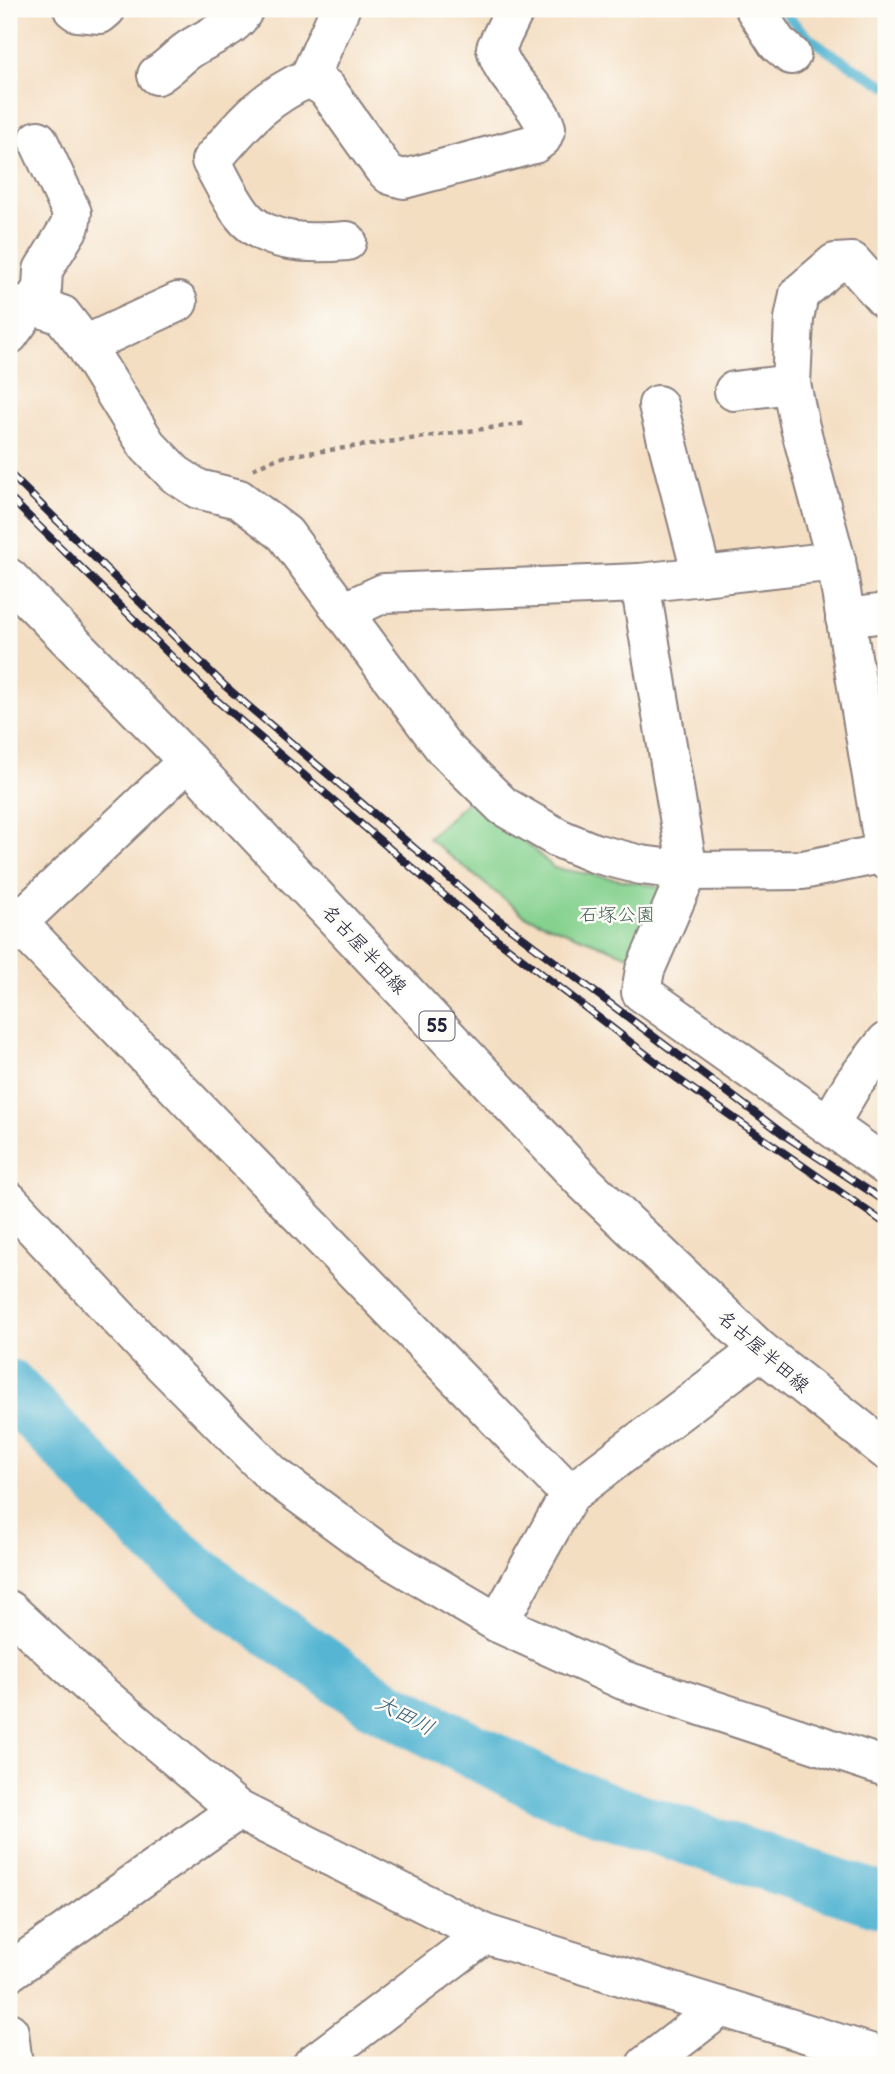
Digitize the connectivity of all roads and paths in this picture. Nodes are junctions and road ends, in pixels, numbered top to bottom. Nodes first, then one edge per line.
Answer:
1 (74, 9) edge
2 (106, 9) edge
3 (244, 9) edge
4 (340, 9) edge
5 (515, 9) edge
6 (755, 9) edge
7 (791, 55) dead end
8 (157, 75) dead end
9 (309, 78) junction
10 (38, 140) dead end
11 (347, 241) dead end
12 (886, 300) edge
13 (178, 302) dead end
14 (21, 306) edge
15 (9, 335) edge
16 (85, 345) junction
17 (791, 384) junction
18 (734, 391) dead end
19 (658, 405) dead end
20 (527, 423) dead end
21 (232, 498) junction
22 (836, 561) junction
23 (702, 576) junction
24 (9, 578) edge
25 (640, 583) junction
26 (343, 612) junction
27 (886, 613) edge
28 (845, 618) junction
29 (874, 718) edge
30 (188, 761) junction
31 (886, 855) edge
32 (688, 871) junction
33 (11, 923) edge
34 (886, 1042) edge
35 (829, 1125) junction
36 (886, 1166) edge
37 (9, 1201) edge
38 (760, 1350) junction
39 (886, 1450) edge
40 (570, 1494) junction
41 (9, 1611) edge
42 (498, 1623) junction
43 (886, 1767) edge
44 (238, 1810) junction
45 (485, 1934) junction
46 (9, 1972) edge
47 (721, 2007) junction
48 (9, 2032) edge
49 (886, 2058) edge
50 (13, 2065) edge
51 (312, 2065) edge
52 (646, 2065) edge

1 - 2 street
3 - 8 street
4 - 9 street
5 - 9 street
6 - 7 street
9 - 11 street
10 - 14 street
12 - 17 street
13 - 16 street
14 - 15 street
14 - 16 street
16 - 21 street
17 - 18 street
17 - 22 street
19 - 23 street
20 - 21 path
21 - 26 street
22 - 23 street
22 - 28 street
23 - 25 street
24 - 30 street, 名古屋半田線 / 55
25 - 26 street
25 - 32 street
26 - 32 street
27 - 28 street
28 - 29 street
29 - 31 street
30 - 33 street
30 - 38 street, 名古屋半田線 / 55
31 - 32 street
32 - 35 street
33 - 40 street
34 - 35 street
35 - 36 street
37 - 42 street
38 - 39 street, 名古屋半田線 / 55
38 - 40 street
40 - 42 street
41 - 44 street
42 - 43 street
44 - 45 street
44 - 46 street
45 - 47 street
45 - 51 street
47 - 49 street
47 - 52 street
48 - 50 street

